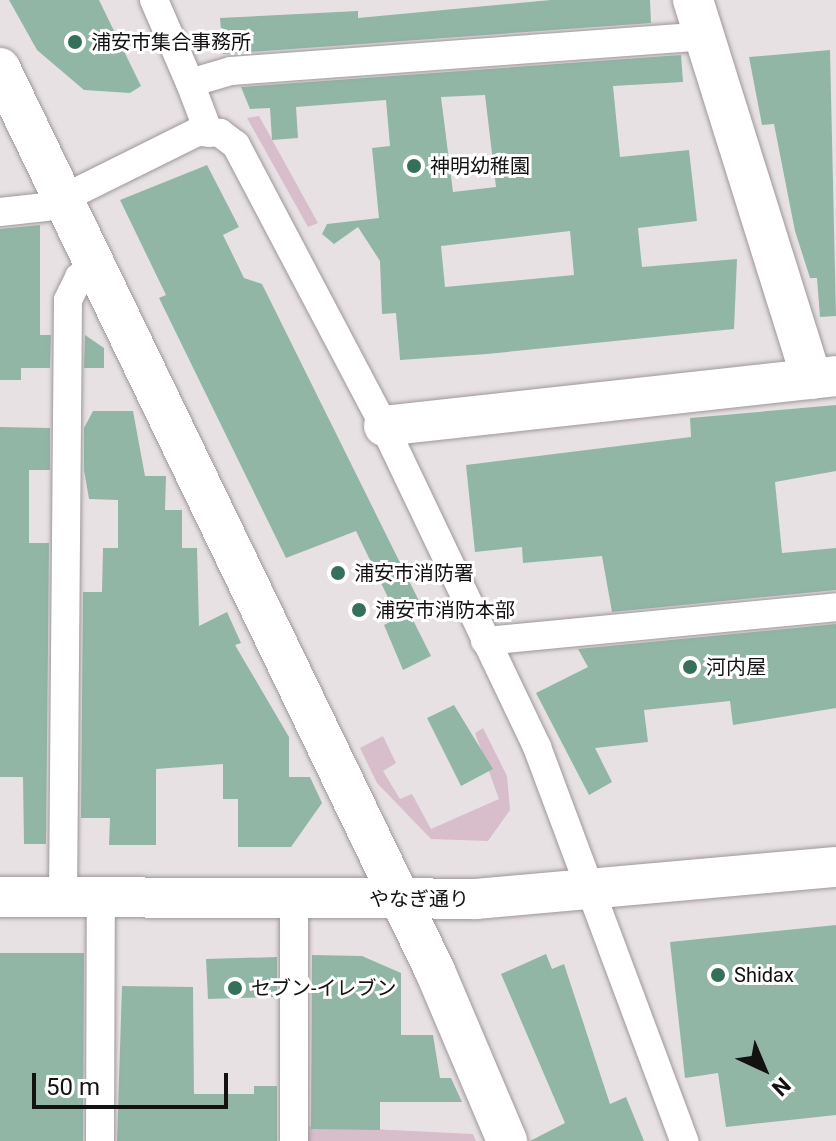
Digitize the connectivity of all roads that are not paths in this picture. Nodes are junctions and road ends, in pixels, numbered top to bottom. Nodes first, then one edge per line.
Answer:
1 (154, 0) edge
2 (698, 18) edge
3 (0, 68) edge
4 (190, 83) junction
5 (209, 133) junction
6 (62, 198) junction
7 (0, 212) edge
8 (95, 268) junction
9 (824, 378) edge
10 (384, 426) junction
11 (836, 607) edge
12 (485, 641) junction
13 (836, 867) edge
14 (589, 893) junction
15 (0, 897) edge
16 (82, 898) junction
17 (401, 899) junction
18 (294, 900) junction
19 (100, 1141) edge
20 (294, 1141) edge
21 (507, 1141) edge
22 (684, 1141) edge

1 - 4 street
2 - 4 street
2 - 9 street
3 - 6 street
4 - 5 street
5 - 6 street
5 - 10 street
6 - 7 street
6 - 8 street
8 - 16 street
8 - 17 street
9 - 10 street
10 - 12 street
11 - 12 street
12 - 14 street
13 - 14 street, やなぎ通り
14 - 17 street, やなぎ通り
14 - 22 street
15 - 16 street, やなぎ通り
16 - 18 street, やなぎ通り
16 - 19 street
17 - 18 street, やなぎ通り
17 - 21 street
18 - 20 street

